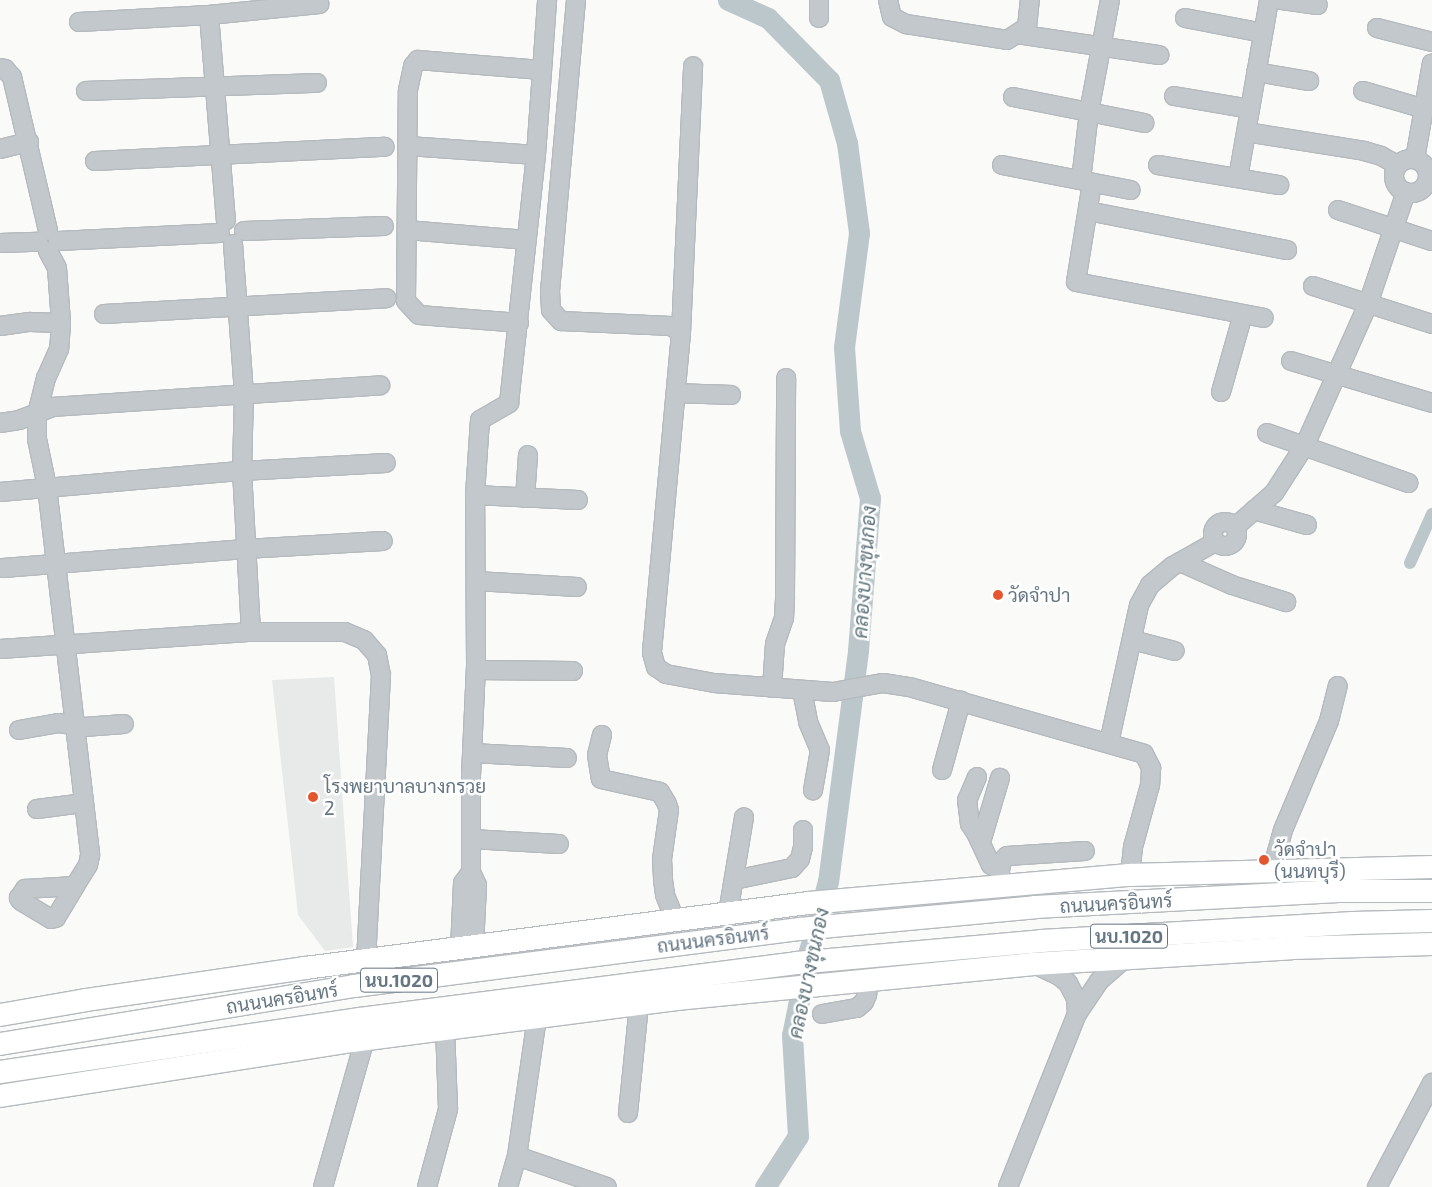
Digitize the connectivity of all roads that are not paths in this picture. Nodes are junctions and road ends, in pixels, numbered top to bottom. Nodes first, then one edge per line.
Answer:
1 (547, 0) edge
2 (576, 0) edge
3 (819, 0) edge
4 (888, 0) edge
5 (1030, 0) edge
6 (1110, 0) edge
7 (1269, 0) edge
8 (1282, 0) edge
9 (319, 4) dead end
10 (1318, 5) dead end
11 (200, 11) edge
12 (819, 18) dead end
13 (1185, 18) dead end
14 (79, 22) dead end
15 (1377, 28) dead end
16 (1263, 33) junction
17 (1017, 34) junction
18 (1432, 42) edge
19 (1099, 47) junction
20 (1159, 55) dead end
21 (1432, 63) edge
22 (693, 66) dead end
23 (0, 68) edge
24 (542, 70) junction
25 (1256, 72) junction
26 (1309, 81) dead end
27 (317, 83) dead end
28 (214, 86) junction
29 (86, 91) dead end
30 (1363, 91) dead end
31 (1174, 96) dead end
32 (1013, 97) dead end
33 (1250, 109) junction
34 (1425, 109) junction
35 (1089, 112) junction
36 (1144, 123) dead end
37 (1246, 132) junction
38 (29, 142) junction
39 (408, 146) junction
40 (385, 147) dead end
41 (0, 149) edge
42 (536, 155) junction
43 (220, 156) junction
44 (1415, 159) junction
45 (95, 161) dead end
46 (1002, 165) dead end
47 (1158, 165) dead end
48 (1397, 165) junction
49 (1238, 178) junction
50 (1087, 181) junction
51 (1430, 181) edge
52 (1279, 185) dead end
53 (1131, 190) dead end
54 (1406, 192) junction
55 (1338, 210) dead end
56 (1088, 211) junction
57 (384, 226) dead end
58 (407, 230) junction
59 (1392, 230) junction
60 (231, 232) junction
61 (527, 240) junction
62 (48, 241) junction
63 (1432, 241) edge
64 (0, 243) edge
65 (1288, 250) dead end
66 (1313, 286) dead end
67 (387, 298) dead end
68 (1368, 304) junction
69 (239, 306) junction
70 (104, 314) dead end
71 (1243, 314) junction
72 (1264, 318) dead end
73 (61, 323) junction
74 (1432, 324) edge
75 (0, 326) edge
76 (518, 327) junction
77 (680, 341) junction
78 (1291, 361) dead end
79 (1338, 375) junction
80 (786, 378) dead end
81 (380, 385) dead end
82 (1220, 392) dead end
83 (676, 393) junction
84 (244, 394) junction
85 (731, 394) dead end
86 (1432, 404) edge
87 (38, 413) junction
88 (0, 423) edge
89 (1267, 433) dead end
90 (1305, 444) junction
91 (528, 455) dead end
92 (386, 463) dead end
93 (242, 471) junction
94 (1408, 483) dead end
95 (47, 487) junction
96 (0, 492) edge
97 (475, 495) junction
98 (525, 498) junction
99 (578, 500) dead end
100 (1254, 510) junction
101 (1307, 525) dead end
102 (383, 541) dead end
103 (245, 549) junction
104 (1180, 562) junction
105 (55, 563) junction
106 (3, 568) dead end
107 (476, 580) junction
108 (577, 587) dead end
109 (1286, 602) dead end
110 (252, 632) junction
111 (1132, 640) junction
112 (66, 644) junction
113 (0, 649) edge
114 (1175, 651) dead end
115 (476, 670) junction
116 (573, 671) dead end
117 (1338, 686) dead end
118 (772, 688) junction
119 (802, 690) junction
120 (961, 701) junction
121 (124, 724) dead end
122 (74, 725) junction
123 (19, 730) dead end
124 (602, 735) dead end
125 (1109, 743) junction
126 (472, 753) junction
127 (567, 758) dead end
128 (942, 770) dead end
129 (977, 777) dead end
130 (1000, 778) dead end
131 (813, 790) dead end
132 (83, 803) junction
133 (36, 809) dead end
134 (744, 817) dead end
135 (803, 830) dead end
136 (471, 839) junction
137 (981, 842) junction
138 (559, 844) dead end
139 (1085, 851) dead end
140 (1432, 867) edge
141 (1344, 868) junction
142 (1272, 870) junction
143 (1130, 875) junction
144 (1432, 877) edge
145 (1000, 878) junction
146 (734, 880) junction
147 (75, 886) dead end
148 (1432, 890) edge
149 (728, 913) junction
150 (674, 920) junction
151 (1432, 921) edge
152 (1432, 944) edge
153 (467, 948) junction
154 (1125, 958) junction
155 (366, 960) junction
156 (1033, 964) junction
157 (869, 979) junction
158 (86, 1000) junction
159 (639, 1004) junction
160 (0, 1006) edge
161 (822, 1014) dead end
162 (1076, 1014) junction
163 (0, 1015) edge
164 (536, 1017) junction
165 (445, 1028) junction
166 (363, 1029) junction
167 (0, 1044) edge
168 (0, 1072) edge
169 (1432, 1083) edge
170 (0, 1096) edge
171 (628, 1113) dead end
172 (517, 1156) junction
173 (323, 1187) edge
174 (427, 1187) edge
175 (508, 1187) edge
176 (607, 1187) edge
177 (1008, 1187) edge
178 (1377, 1187) edge

1 - 24 street
2 - 77 street
3 - 12 street
4 - 17 street
5 - 17 street
6 - 19 street
7 - 16 street
8 - 10 street
9 - 11 street
11 - 14 street
11 - 28 street
13 - 16 street
15 - 18 street
16 - 25 street
17 - 19 street
19 - 20 street
19 - 35 street
21 - 34 street
22 - 77 street
23 - 38 street
24 - 39 street
24 - 42 street
25 - 26 street
25 - 33 street
27 - 28 street
28 - 29 street
28 - 43 street
30 - 34 street
31 - 33 street
32 - 35 street
33 - 37 street
34 - 44 street
35 - 36 street
35 - 50 street
37 - 48 street
37 - 49 street
38 - 41 street
38 - 62 street
39 - 42 street
39 - 58 street
40 - 43 street
42 - 61 street
43 - 45 street
43 - 60 street
44 - 48 street
44 - 51 street
46 - 50 street
47 - 49 street
48 - 54 street
49 - 52 street
50 - 53 street
50 - 56 street
51 - 54 street
54 - 59 street
55 - 59 street
56 - 65 street
56 - 71 street
57 - 60 street
58 - 61 street
58 - 76 street
59 - 63 street
59 - 68 street
60 - 62 street
60 - 69 street
61 - 76 street
62 - 64 street
62 - 73 street
66 - 68 street
67 - 69 street
68 - 74 street
68 - 79 street
69 - 70 street
69 - 84 street
71 - 72 street
71 - 82 street
73 - 75 street
73 - 87 street
76 - 97 street
77 - 83 street
78 - 79 street
79 - 86 street
79 - 90 street
80 - 118 street
81 - 84 street
83 - 85 street
83 - 118 street
84 - 87 street
84 - 93 street
87 - 88 street
87 - 95 street
89 - 90 street
90 - 94 street
90 - 100 street
91 - 98 street
92 - 93 street
93 - 95 street
93 - 103 street
95 - 96 street
95 - 105 street
97 - 98 street
97 - 107 street
98 - 99 street
100 - 101 street
100 - 104 street
102 - 103 street
103 - 105 street
103 - 110 street
104 - 109 street
104 - 111 street
105 - 106 street
105 - 112 street
107 - 108 street
107 - 115 street
110 - 112 street
110 - 155 street
111 - 114 street
111 - 125 street
112 - 113 street
112 - 122 street
115 - 116 street
115 - 126 street
117 - 142 street
118 - 119 street
119 - 120 street
119 - 131 street
120 - 125 street
120 - 128 street
121 - 122 street
122 - 123 street
122 - 132 street
124 - 150 street
125 - 143 street
126 - 127 street
126 - 136 street
129 - 137 street
130 - 137 street
132 - 133 street
132 - 147 street
134 - 146 street
135 - 146 street
136 - 138 street
136 - 153 street
137 - 145 street
139 - 145 street
140 - 141 main road, ถนนนครอินทร์ / นบ.1020
141 - 142 main road, ถนนนครอินทร์ / นบ.1020
141 - 144 main road
142 - 143 main road, ถนนนครอินทร์ / นบ.1020
143 - 145 main road, ถนนนครอินทร์ / นบ.1020
145 - 149 main road, ถนนนครอินทร์ / นบ.1020
146 - 149 street
148 - 167 main road, ถนนนครอินทร์ / นบ.1020
149 - 150 main road, ถนนนครอินทร์ / นบ.1020
150 - 153 main road, ถนนนครอินทร์ / นบ.1020
151 - 166 main road, ถนนนครอินทร์ / นบ.1020
152 - 154 main road, ถนนนครอินทร์ / นบ.1020
153 - 155 main road, ถนนนครอินทร์ / นบ.1020
154 - 156 main road, ถนนนครอินทร์ / นบ.1020
154 - 162 street
155 - 158 main road, ถนนนครอินทร์ / นบ.1020
156 - 157 main road, ถนนนครอินทร์ / นบ.1020
156 - 162 street
157 - 159 main road, ถนนนครอินทร์ / นบ.1020
157 - 161 street
158 - 160 main road
158 - 163 main road, ถนนนครอินทร์ / นบ.1020
159 - 164 main road, ถนนนครอินทร์ / นบ.1020
159 - 171 street
162 - 177 street
164 - 165 main road, ถนนนครอินทร์ / นบ.1020
164 - 172 street
165 - 166 main road, ถนนนครอินทร์ / นบ.1020
165 - 174 street
166 - 168 main road, ถนนนครอินทร์ / นบ.1020
166 - 170 main road
166 - 173 street
169 - 178 street
172 - 175 street
172 - 176 street

